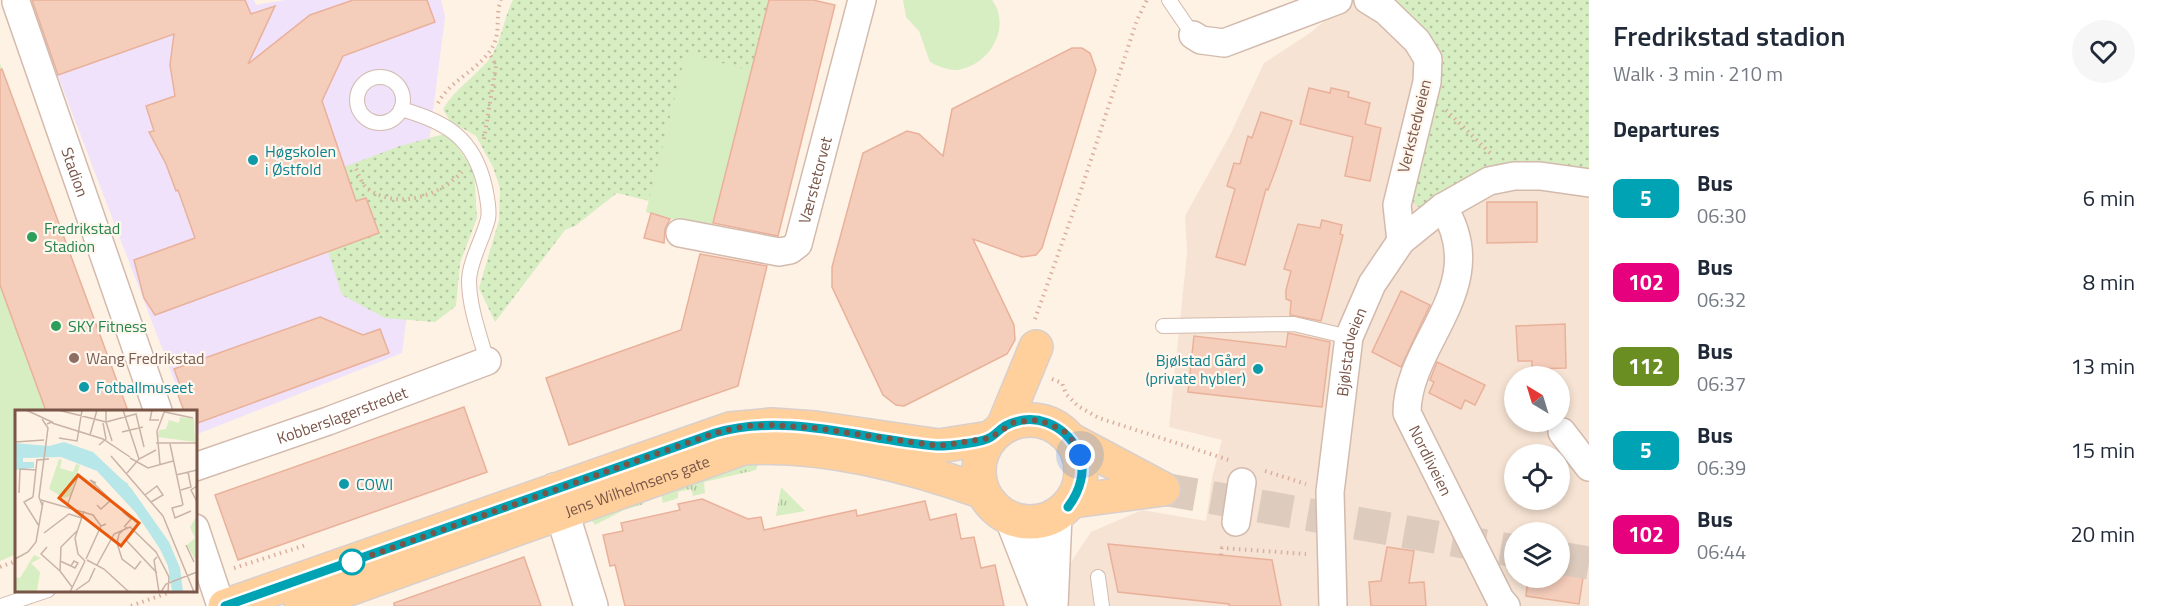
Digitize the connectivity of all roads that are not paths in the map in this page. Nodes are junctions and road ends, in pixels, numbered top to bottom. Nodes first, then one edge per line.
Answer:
1 (862, 0) edge
2 (1169, 0) edge
3 (1338, 0) edge
4 (1368, 0) edge
5 (16, 1) edge
6 (1194, 34) joint
7 (401, 109) dead end
8 (1589, 183) edge
9 (1443, 207) junction
10 (680, 233) dead end
11 (1401, 241) junction
12 (1163, 326) dead end
13 (1349, 337) junction
14 (488, 361) joint
15 (158, 410) edge
16 (997, 432) junction
17 (1062, 432) junction
18 (1562, 432) dead end
19 (196, 467) edge
20 (1589, 467) edge
21 (1243, 470) road end
22 (983, 492) junction
23 (558, 502) junction
24 (1064, 508) junction
25 (1012, 519) junction
26 (1236, 522) dead end
27 (196, 534) edge
28 (1098, 577) dead end
29 (45, 591) edge
30 (2, 606) edge
31 (223, 606) edge
32 (301, 606) edge
33 (591, 606) edge
34 (1046, 606) edge
35 (1052, 606) edge
36 (1102, 606) edge
37 (1333, 606) edge
38 (1506, 606) edge

1 - 10 street, Værstetorvet
2 - 6 lane
3 - 6 street
4 - 11 street, Verkstedveien
5 - 15 street, Stadion
7 - 14 lane
8 - 9 street, Bjølstadveien
9 - 11 street, Bjølstadveien
9 - 38 street, Nordliveien
11 - 13 street, Bjølstadveien
12 - 13 lane
13 - 37 street, Bjølstadveien
14 - 19 street, Kobberslagerstredet
16 - 17 main road, Jens Wilhelmsens gate
16 - 17 main road
16 - 22 main road
16 - 23 main road, Jens Wilhelmsens gate
17 - 24 main road
17 - 24 main road, Jens Wilhelmsens gate
18 - 20 street
21 - 26 street
22 - 23 main road, Jens Wilhelmsens gate
22 - 25 main road, Jens Wilhelmsens gate
23 - 31 main road, Jens Wilhelmsens gate
23 - 32 main road, Jens Wilhelmsens gate
23 - 33 street
24 - 25 main road, Jens Wilhelmsens gate
24 - 35 street
25 - 34 street
27 - 31 street
28 - 36 lane
29 - 30 lane

